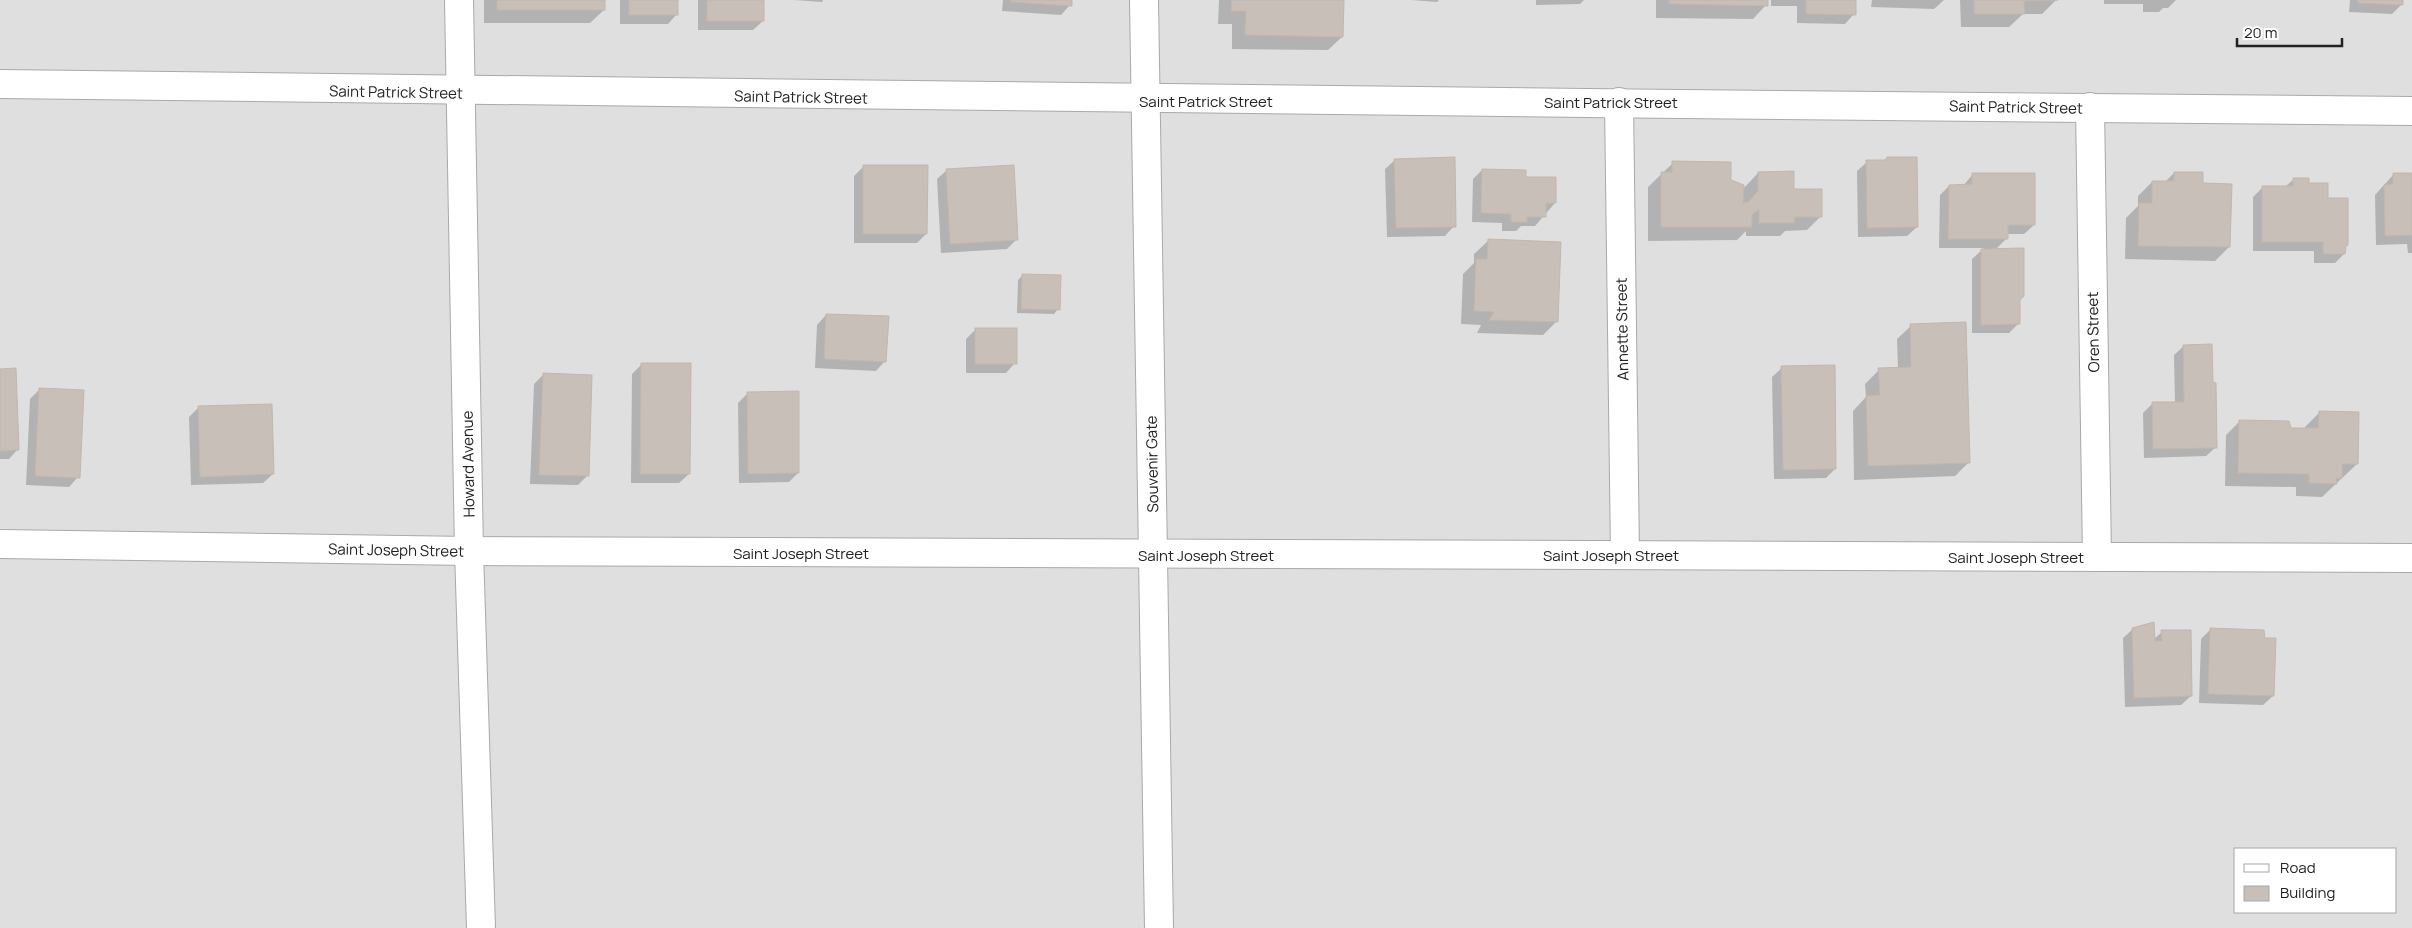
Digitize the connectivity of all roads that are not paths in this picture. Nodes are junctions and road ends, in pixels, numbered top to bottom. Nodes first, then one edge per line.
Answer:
1 (459, 0) edge
2 (1144, 0) edge
3 (0, 84) edge
4 (460, 93) junction
5 (1146, 100) junction
6 (1619, 102) junction
7 (2090, 107) junction
8 (2412, 111) edge
9 (0, 544) edge
10 (469, 551) junction
11 (1154, 555) junction
12 (1625, 555) junction
13 (2097, 557) junction
14 (2412, 558) edge
15 (481, 928) edge
16 (1159, 928) edge

1 - 4 street, Howard Avenue
2 - 5 street, Souvenir Gate
3 - 4 street, Saint Patrick Street
4 - 5 street, Saint Patrick Street
4 - 10 street, Howard Avenue
5 - 6 street, Saint Patrick Street
5 - 11 street, Souvenir Gate
6 - 7 street, Saint Patrick Street
6 - 12 street, Annette Street
7 - 8 street, Saint Patrick Street
7 - 13 street, Oren Street
9 - 10 street, Saint Joseph Street
10 - 11 street, Saint Joseph Street
10 - 15 street, Howard Avenue
11 - 12 street, Saint Joseph Street
11 - 16 street, Souvenir Gate
12 - 13 street, Saint Joseph Street
13 - 14 street, Saint Joseph Street

